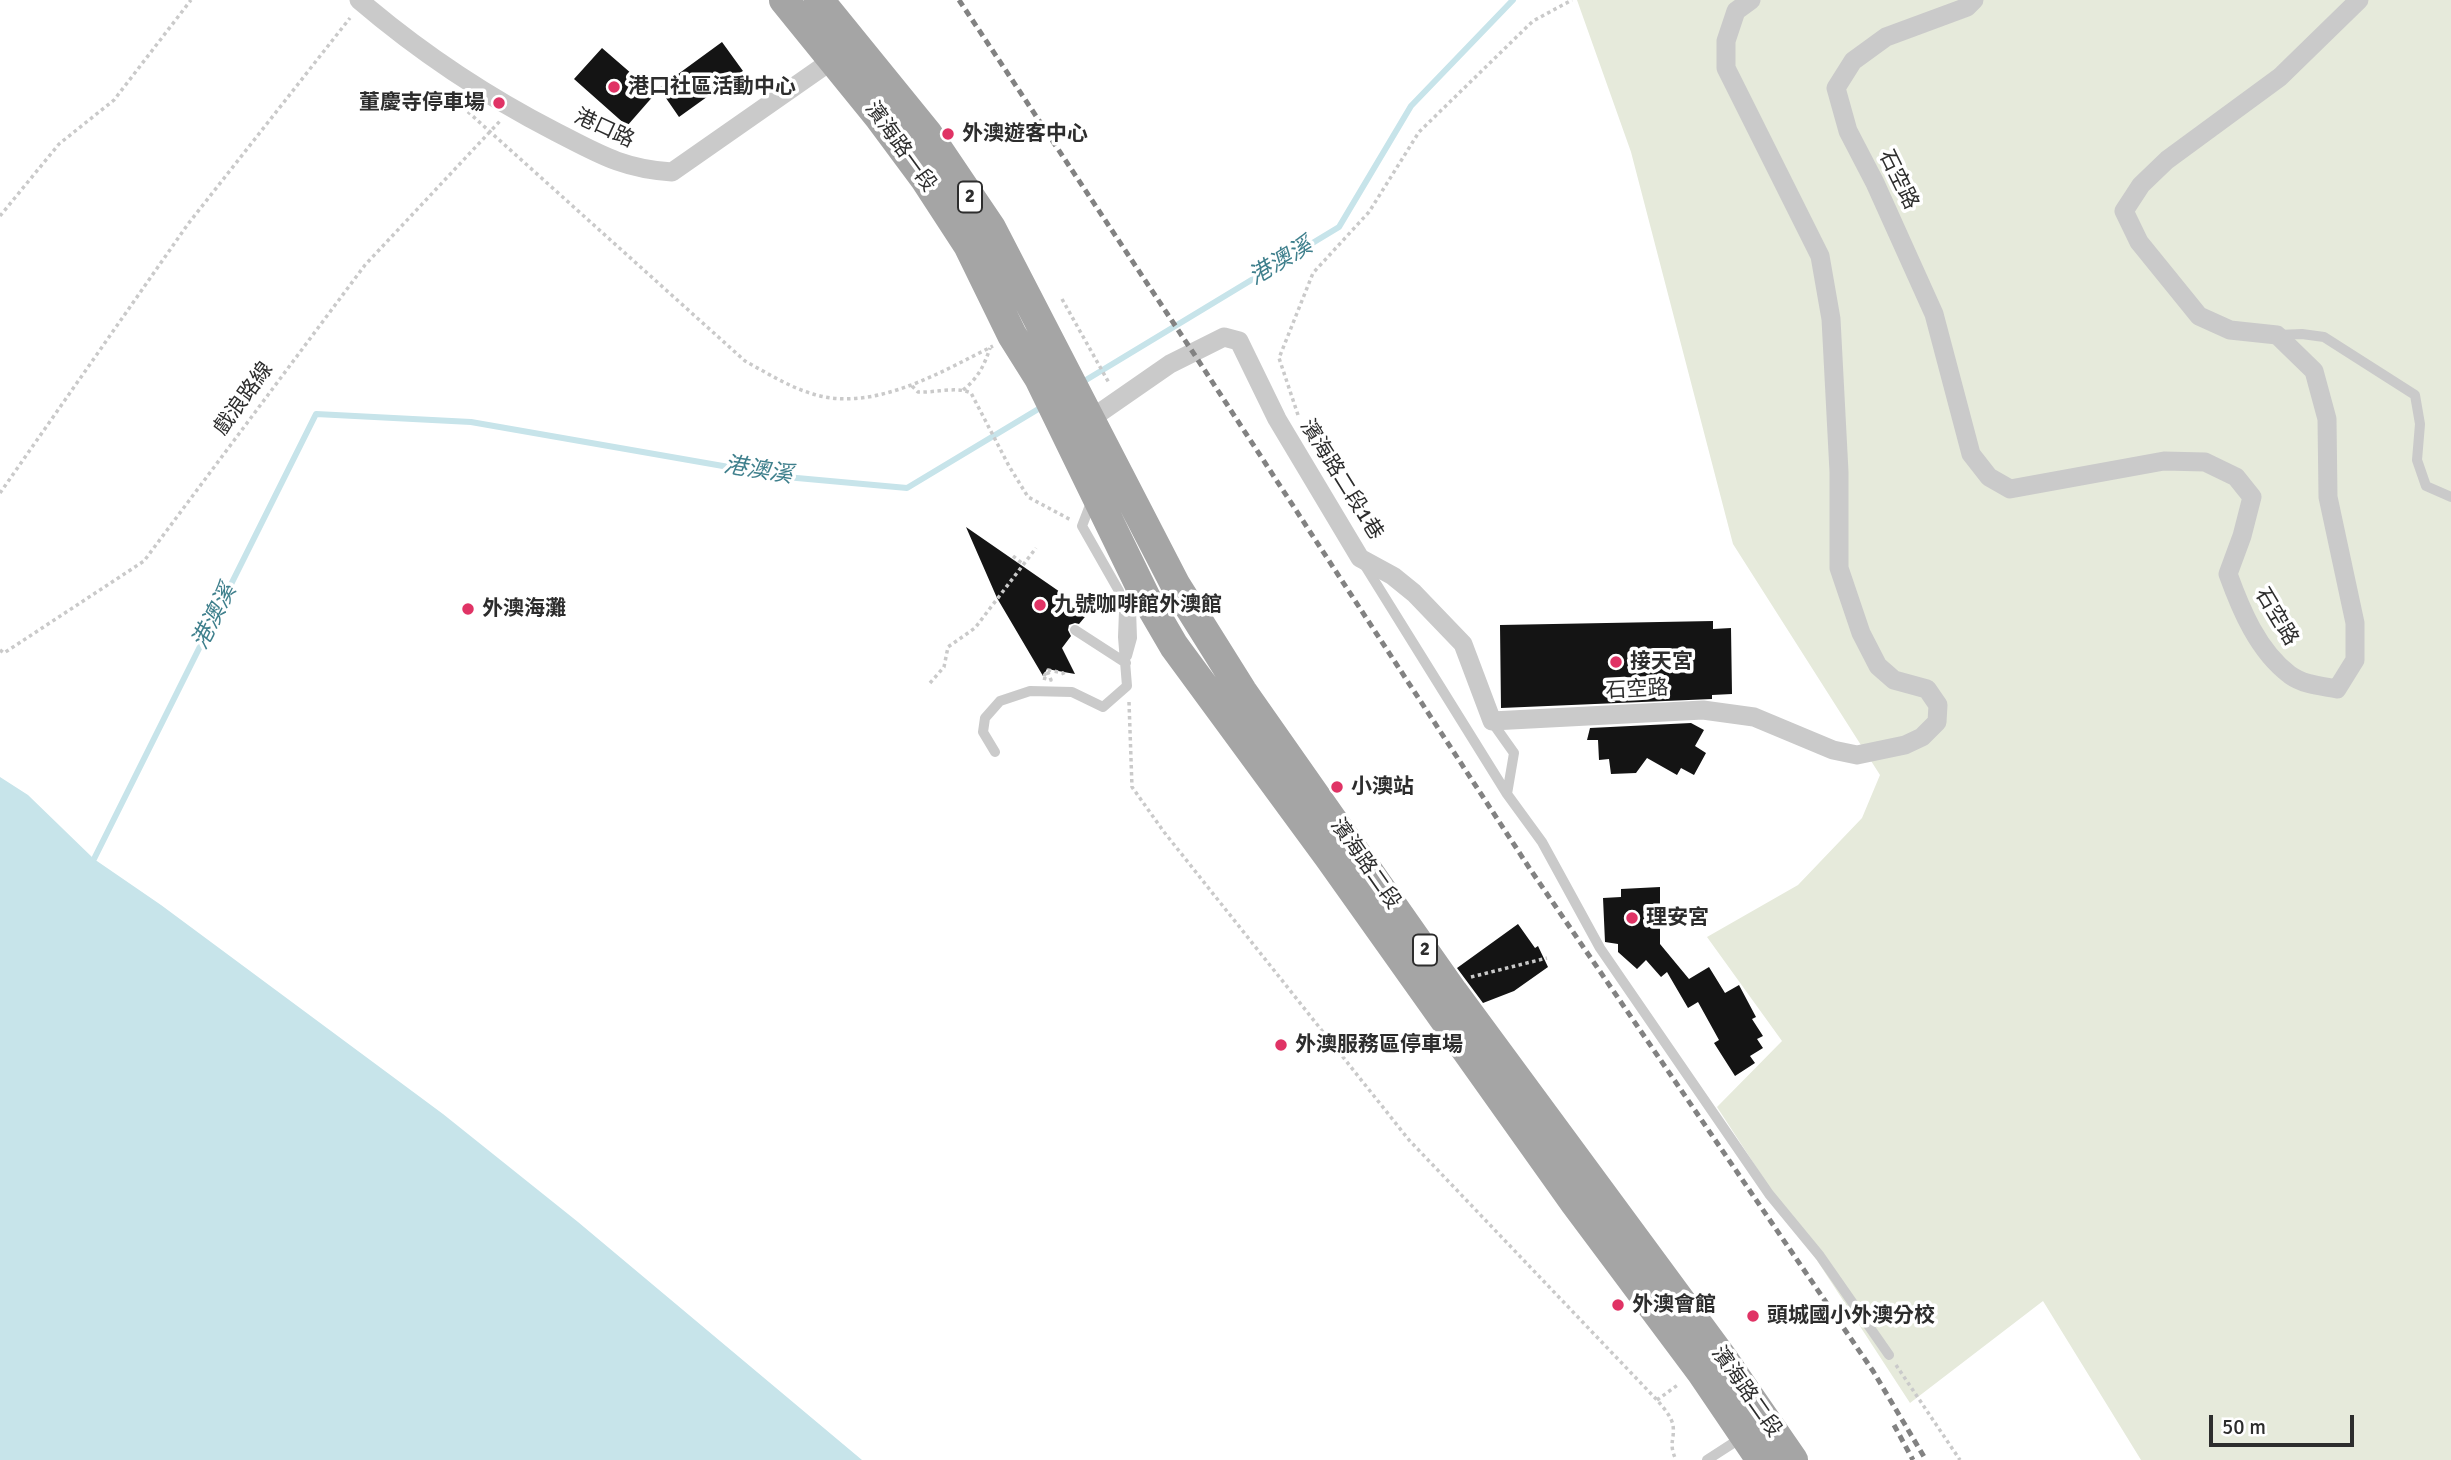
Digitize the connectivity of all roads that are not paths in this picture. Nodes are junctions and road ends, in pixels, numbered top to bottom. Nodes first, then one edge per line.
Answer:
1 (784, 0) edge
2 (819, 0) edge
3 (1751, 0) edge
4 (1974, 0) edge
5 (2359, 0) edge
6 (356, 7) edge
7 (845, 51) junction
8 (2277, 335) junction
9 (1078, 427) junction
10 (1095, 492) junction
11 (2451, 497) edge
12 (1360, 558) junction
13 (1135, 605) junction
14 (1075, 630) dead end
15 (1126, 663) junction
16 (1231, 699) junction
17 (1492, 721) junction
18 (995, 752) dead end
19 (1507, 794) junction
20 (1889, 1355) road end
21 (1704, 1370) junction
22 (1745, 1435) junction
23 (1707, 1460) edge
24 (1761, 1460) edge
25 (1793, 1460) edge

1 - 7 main road, 濱海路一段 / 2
2 - 7 main road, 濱海路一段 / 2
3 - 17 street, 石空路
4 - 8 street, 石空路
5 - 8 street
6 - 7 street, 港口路
7 - 9 main road, 濱海路一段 / 2
8 - 11 lane
9 - 10 main road, 濱海路二段 / 2
9 - 12 street, 濱海路二段1巷
9 - 16 main road, 濱海路二段 / 2
10 - 13 main road, 濱海路二段 / 2
10 - 13 lane
12 - 17 street, 濱海路二段1巷
12 - 19 lane
13 - 15 lane
13 - 15 lane
13 - 16 main road, 濱海路二段 / 2
14 - 15 lane
15 - 18 lane
16 - 21 main road, 濱海路二段 / 2
17 - 19 lane, 濱海路二段1巷
19 - 20 lane
21 - 22 main road, 濱海路二段 / 2
21 - 25 main road, 濱海路二段 / 2
22 - 23 lane
22 - 24 main road, 濱海路二段 / 2

